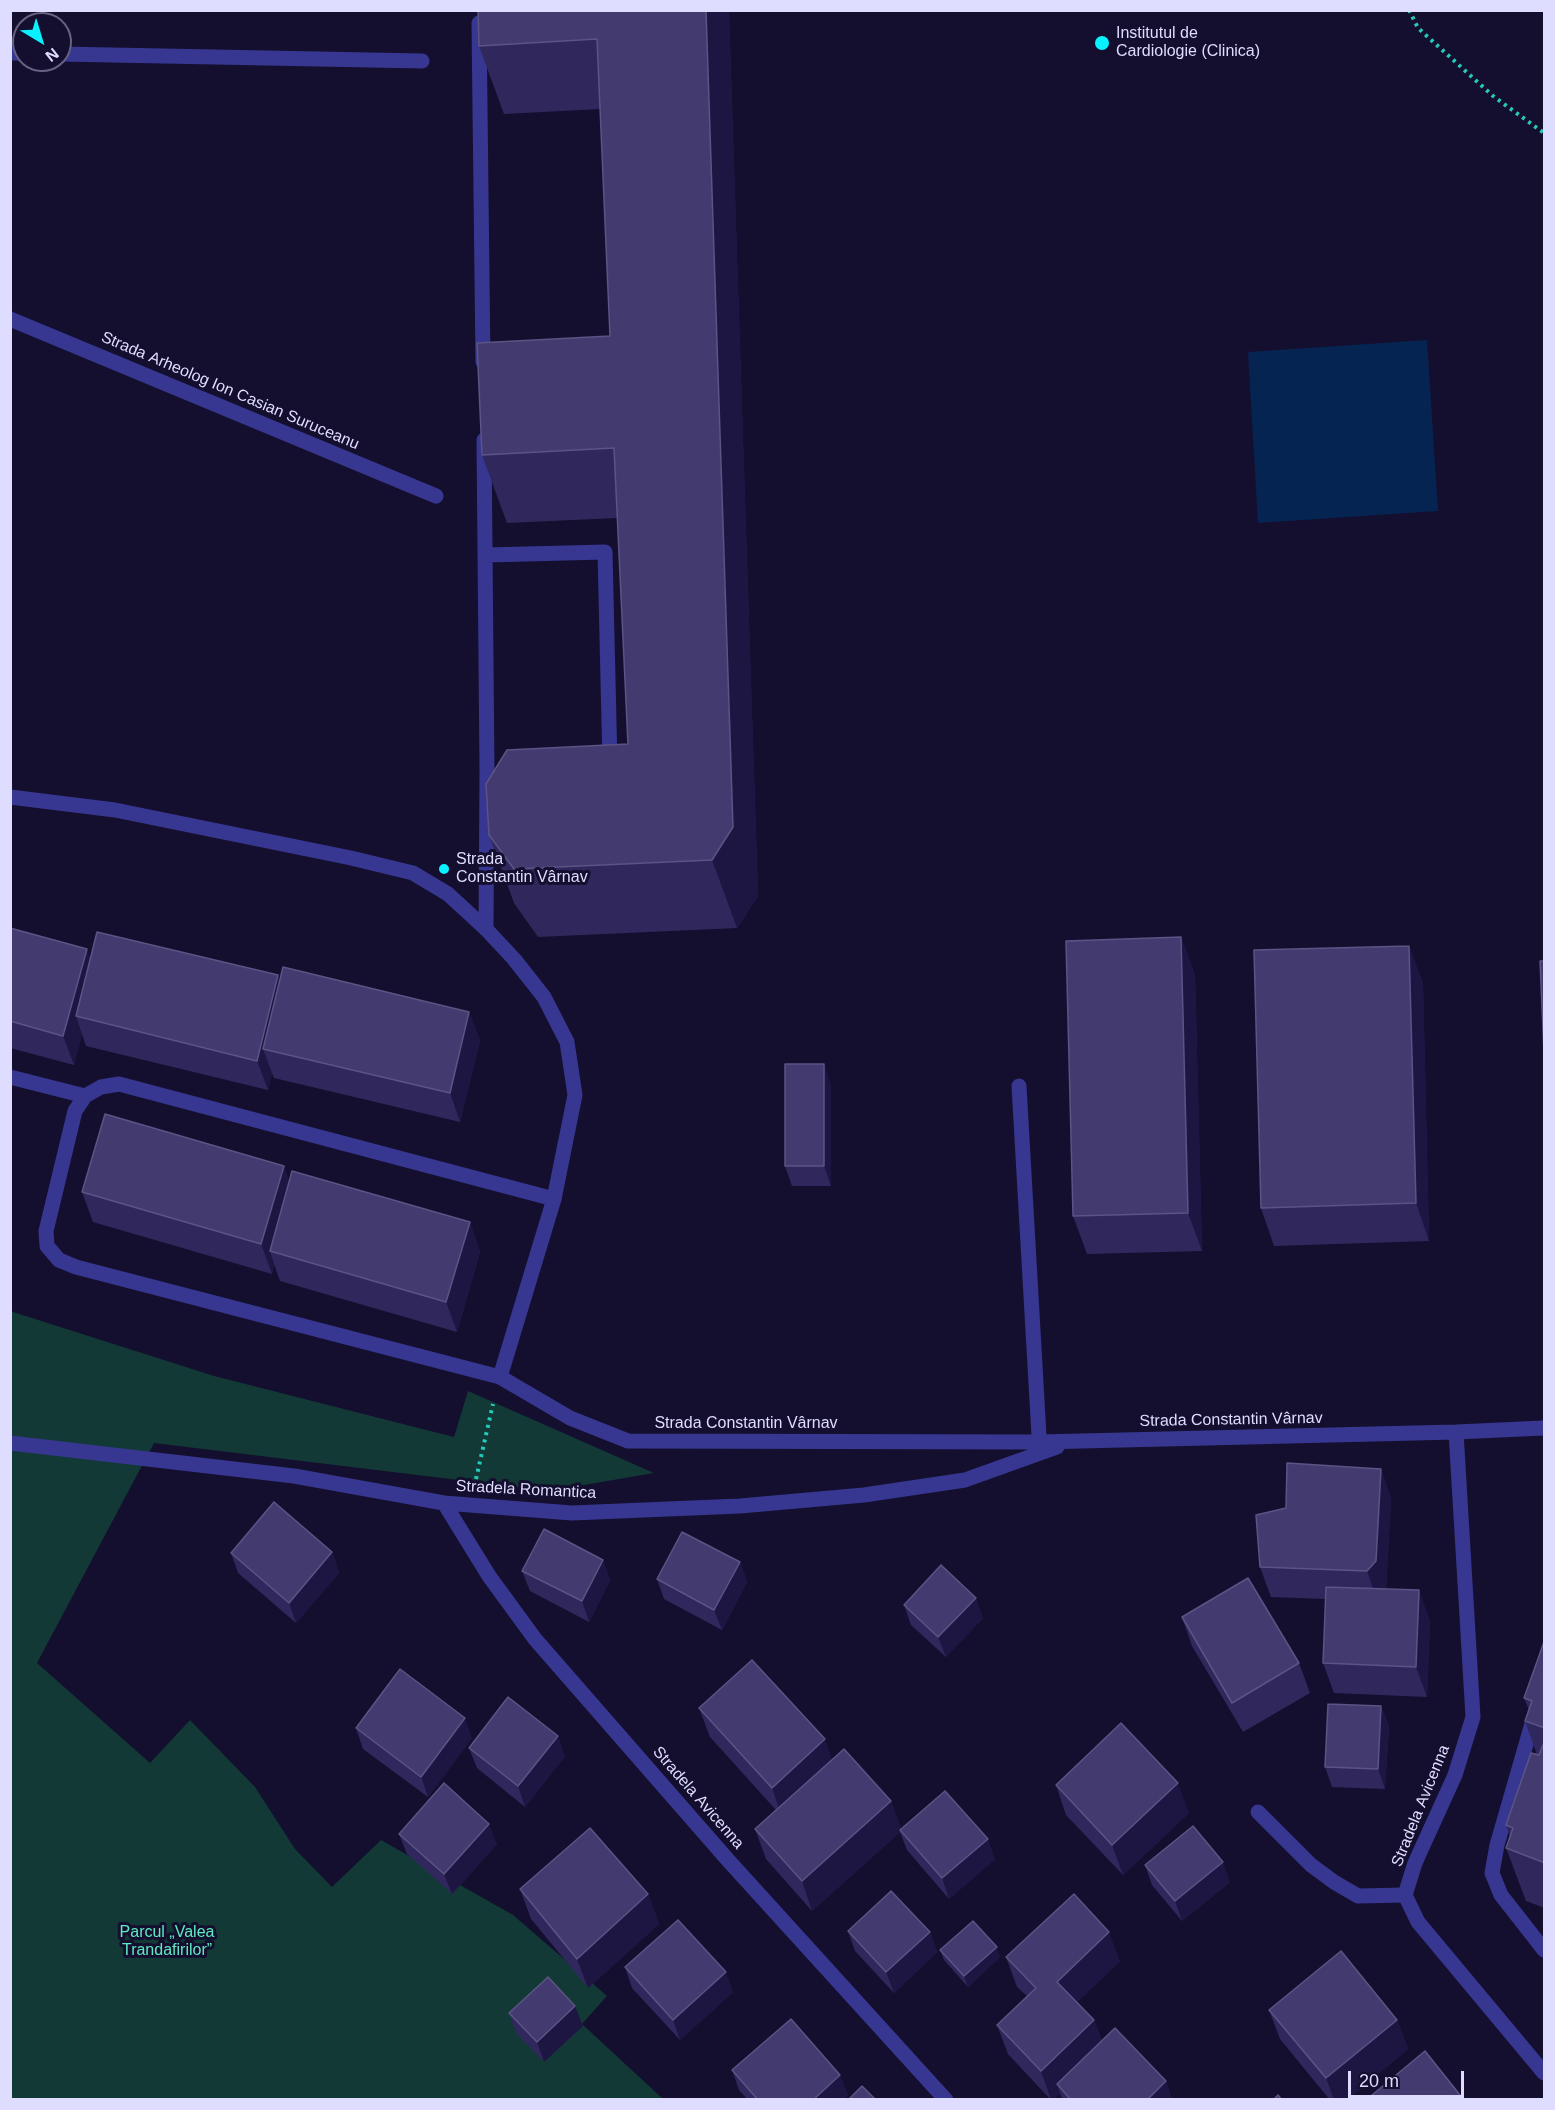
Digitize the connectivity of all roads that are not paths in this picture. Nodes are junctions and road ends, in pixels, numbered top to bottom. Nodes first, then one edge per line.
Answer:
1 (479, 23) edge
2 (72, 54) edge
3 (422, 61) dead end
4 (10, 319) edge
5 (483, 378) edge
6 (483, 425) edge
7 (436, 496) dead end
8 (485, 555) junction
9 (599, 767) edge
10 (10, 797) edge
11 (486, 929) junction
12 (10, 1077) edge
13 (1019, 1086) dead end
14 (85, 1096) junction
15 (554, 1199) junction
16 (500, 1377) junction
17 (1545, 1428) edge
18 (1456, 1432) junction
19 (1071, 1442) joint
20 (10, 1443) edge
21 (1040, 1448) junction
22 (444, 1503) junction
23 (1545, 1682) edge
24 (1258, 1812) dead end
25 (1406, 1895) junction
26 (1545, 1950) edge
27 (1545, 2073) edge
28 (946, 2100) edge

1 - 5 street
2 - 3 street
4 - 7 street, Strada Arheolog Ion Casian Suruceanu
6 - 8 street
8 - 9 street
8 - 11 street
10 - 11 street
11 - 15 street
12 - 14 street
13 - 21 street
14 - 15 street
14 - 16 street, Strada Constantin Vârnav
15 - 16 street
16 - 21 street, Strada Constantin Vârnav
17 - 18 street, Strada Constantin Vârnav
18 - 19 street, Strada Constantin Vârnav
18 - 25 street, Stradela Avicenna
19 - 21 street, Stradela Romantica
20 - 22 street, Stradela Romantica
21 - 22 street, Stradela Romantica
22 - 28 street, Stradela Avicenna
23 - 26 street
24 - 25 street
25 - 27 street

